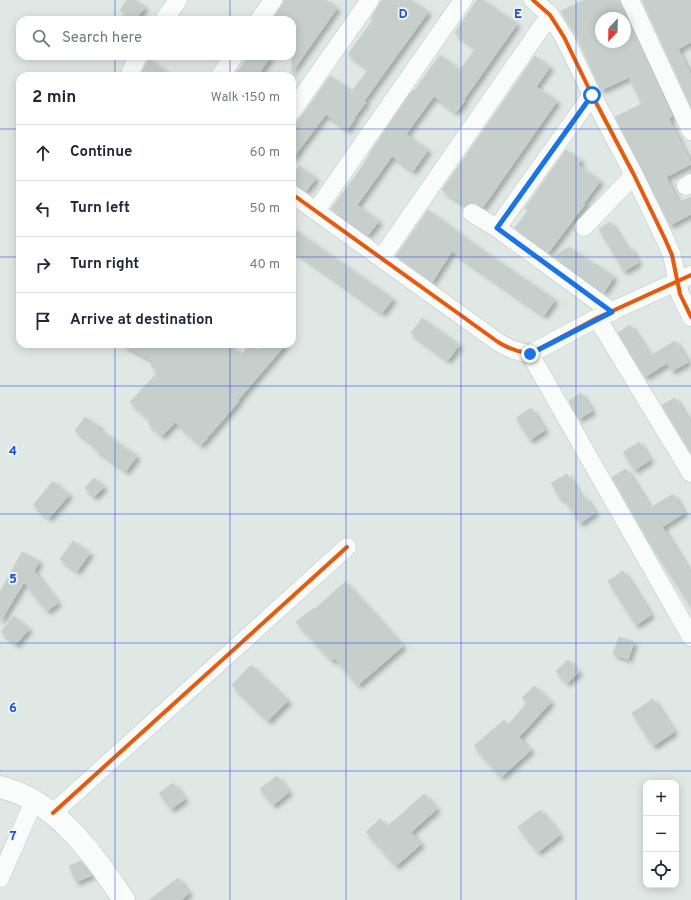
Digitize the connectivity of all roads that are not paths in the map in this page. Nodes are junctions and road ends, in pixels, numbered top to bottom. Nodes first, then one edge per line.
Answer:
1 (178, 0) edge
2 (273, 0) edge
3 (370, 0) edge
4 (463, 0) edge
5 (533, 0) edge
6 (630, 0) edge
7 (167, 16) edge
8 (262, 16) edge
9 (550, 16) junction
10 (136, 60) edge
11 (231, 60) edge
12 (131, 72) edge
13 (223, 72) edge
14 (592, 95) junction
15 (296, 105) edge
16 (691, 130) edge
17 (634, 175) junction
18 (296, 197) edge
19 (316, 211) junction
20 (472, 213) dead end
21 (584, 227) dead end
22 (497, 228) junction
23 (382, 258) junction
24 (684, 278) edge
25 (605, 315) junction
26 (691, 317) edge
27 (530, 354) junction
28 (691, 473) edge
29 (347, 547) dead end
30 (687, 617) edge
31 (691, 637) edge
32 (0, 786) edge
33 (34, 801) junction
34 (53, 813) junction
35 (0, 878) edge
36 (124, 900) edge

1 - 7 street
2 - 8 street
3 - 15 street
4 - 19 street
5 - 9 street
6 - 16 street
9 - 14 street
9 - 23 street
10 - 12 street
11 - 13 street
14 - 17 street
14 - 22 street
17 - 21 street
17 - 24 street
18 - 19 street
19 - 23 street
20 - 22 street
22 - 25 street
23 - 27 street
24 - 25 street
24 - 26 street
25 - 27 street
25 - 28 street
27 - 30 street
29 - 34 street
30 - 31 street
32 - 33 street
33 - 34 street
33 - 35 street
34 - 36 street

